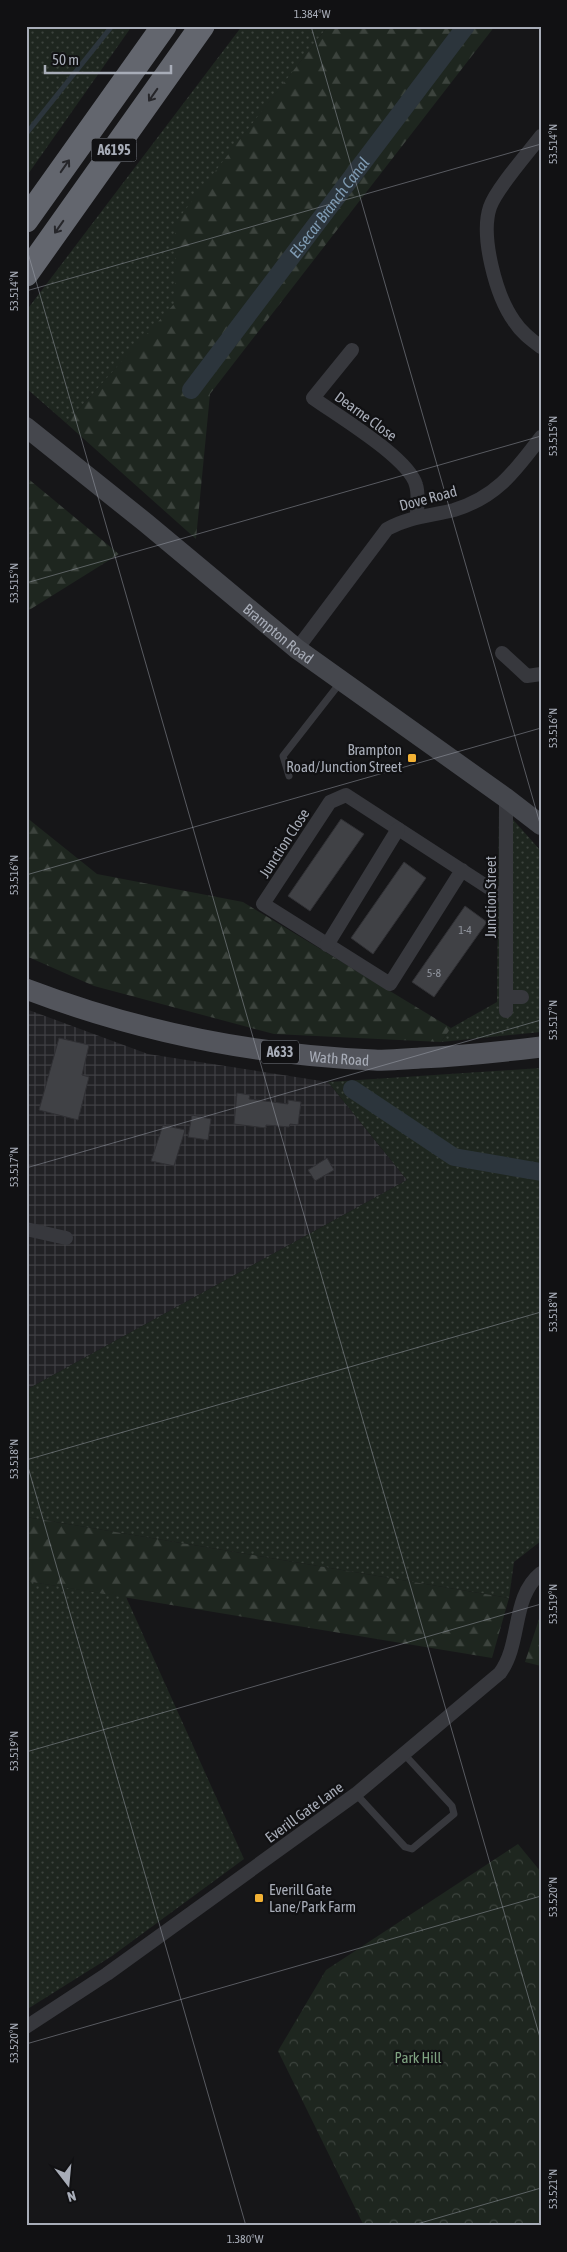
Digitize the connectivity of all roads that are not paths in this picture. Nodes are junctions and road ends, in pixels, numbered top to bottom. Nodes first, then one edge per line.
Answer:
1 (164, 26) edge
2 (202, 26) edge
3 (541, 136) edge
4 (26, 220) edge
5 (26, 274) edge
6 (541, 347) edge
7 (352, 350) dead end
8 (26, 427) edge
9 (541, 437) edge
10 (417, 516) junction
11 (297, 649) junction
12 (502, 653) dead end
13 (541, 674) edge
14 (342, 681) junction
15 (289, 776) dead end
16 (506, 798) junction
17 (541, 825) edge
18 (398, 829) junction
19 (462, 870) junction
20 (506, 899) junction
21 (327, 945) junction
22 (26, 989) edge
23 (506, 997) junction
24 (522, 997) dead end
25 (506, 1011) dead end
26 (541, 1048) edge
27 (26, 1228) edge
28 (66, 1238) dead end
29 (541, 1573) edge
30 (404, 1754) junction
31 (356, 1794) junction
32 (26, 2027) edge

4 -> 1 highway, A6195
2 -> 5 highway, A6195
3 - 6 street
7 - 10 street, Dearne Close
8 - 11 main road, Brampton Road
9 - 10 street, Dove Road
10 - 11 street, Dove Road
11 - 14 main road, Brampton Road
12 - 13 street
14 - 15 lane
14 - 16 main road, Brampton Road
16 - 17 main road, Brampton Road
16 - 20 street, Junction Street
18 - 19 street, Junction Close
18 - 21 street
18 - 21 street, Junction Close
19 - 20 street, Junction Close
19 - 21 street, Junction Close
20 - 23 street, Junction Street
22 - 26 main road, Wath Road / A633
23 - 24 street
23 - 25 street, Junction Street
27 - 28 street
29 - 30 street, Everill Gate Lane
30 - 31 street, Everill Gate Lane
30 - 31 lane
31 - 32 street, Everill Gate Lane

